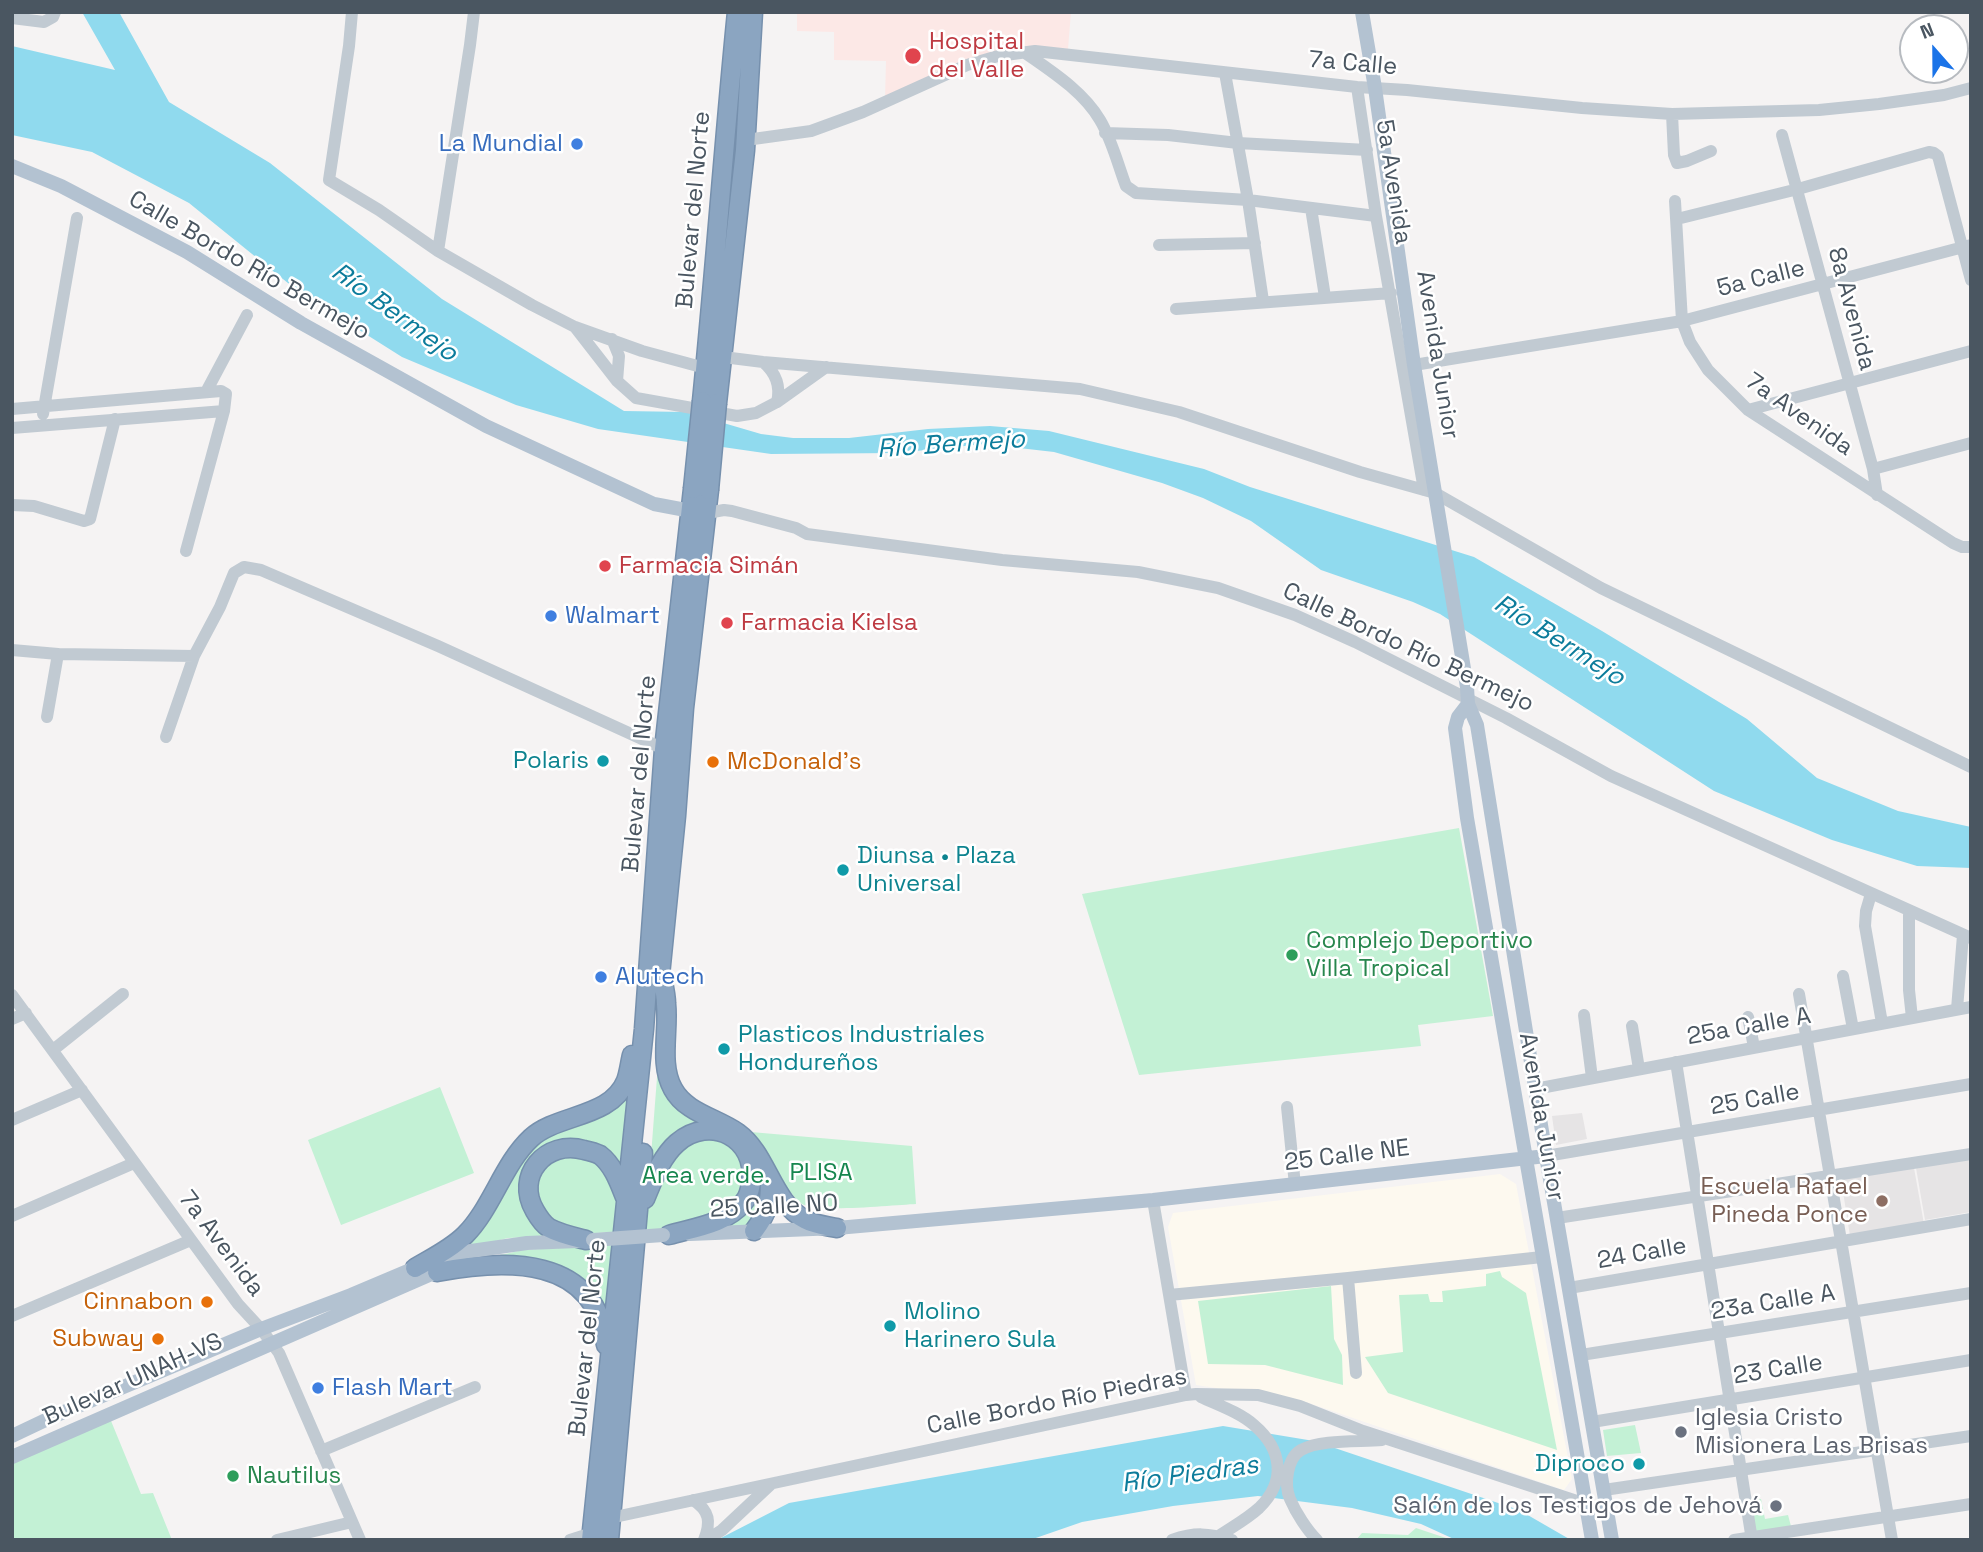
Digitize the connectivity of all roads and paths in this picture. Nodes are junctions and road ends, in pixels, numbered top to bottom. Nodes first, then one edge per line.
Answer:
1 (352, 12) edge
2 (474, 12) edge
3 (737, 12) edge
4 (752, 12) edge
5 (1362, 12) edge
6 (54, 15) edge
7 (12, 18) edge
8 (1024, 52) junction
9 (1225, 73) junction
10 (1357, 87) junction
11 (1375, 88) junction
12 (1971, 88) edge
13 (1672, 114) junction
14 (1105, 133) junction
15 (1782, 135) dead end
16 (746, 140) junction
17 (1238, 143) junction
18 (1367, 150) junction
19 (1711, 151) dead end
20 (12, 166) edge
21 (1798, 189) junction
22 (1248, 200) junction
23 (1675, 201) dead end
24 (1311, 208) junction
25 (1376, 216) junction
26 (77, 218) dead end
27 (1677, 219) junction
28 (1255, 243) junction
29 (1159, 245) dead end
30 (1966, 246) edge
31 (438, 251) junction
32 (1971, 280) edge
33 (1822, 285) junction
34 (1391, 293) junction
35 (1325, 297) junction
36 (1264, 301) junction
37 (1176, 309) dead end
38 (247, 315) dead end
39 (1682, 321) junction
40 (575, 327) junction
41 (610, 339) junction
42 (642, 351) junction
43 (1971, 351) edge
44 (723, 357) junction
45 (600, 359) junction
46 (764, 362) junction
47 (618, 363) junction
48 (1414, 365) junction
49 (826, 367) junction
50 (705, 368) junction
51 (617, 381) junction
52 (1849, 384) junction
53 (206, 392) junction
54 (710, 402) junction
55 (777, 402) junction
56 (43, 407) junction
57 (12, 409) edge
58 (1748, 410) junction
59 (224, 411) junction
60 (115, 419) junction
61 (43, 425) junction
62 (12, 428) edge
63 (1971, 443) edge
64 (1873, 469) junction
65 (1429, 491) junction
66 (1877, 495) junction
67 (12, 505) edge
68 (699, 512) junction
69 (1971, 547) edge
70 (186, 551) dead end
71 (12, 650) edge
72 (58, 653) junction
73 (194, 656) junction
74 (1468, 696) junction
75 (47, 717) dead end
76 (166, 737) dead end
77 (664, 749) junction
78 (1971, 768) edge
79 (1871, 894) junction
80 (1909, 911) junction
81 (1967, 937) edge
82 (660, 968) junction
83 (1843, 976) dead end
84 (123, 994) dead end
85 (12, 995) edge
86 (1799, 995) dead end
87 (1971, 1007) edge
88 (1957, 1009) junction
89 (26, 1013) junction
90 (1584, 1015) dead end
91 (1748, 1017) dead end
92 (1912, 1018) junction
93 (12, 1019) edge
94 (1882, 1023) junction
95 (1632, 1026) dead end
96 (1853, 1029) junction
97 (644, 1030) junction
98 (1807, 1038) junction
99 (1754, 1047) junction
100 (53, 1050) junction
101 (1676, 1062) junction
102 (1639, 1069) junction
103 (1592, 1078) junction
104 (1971, 1084) edge
105 (1535, 1089) junction
106 (82, 1090) junction
107 (1287, 1107) dead end
108 (1819, 1110) junction
109 (12, 1120) edge
110 (1687, 1132) junction
111 (1971, 1154) edge
112 (1546, 1156) junction
113 (1525, 1158) junction
114 (134, 1163) junction
115 (1830, 1177) junction
116 (770, 1181) junction
117 (1295, 1185) junction
118 (1698, 1197) junction
119 (626, 1200) junction
120 (1153, 1200) junction
121 (638, 1215) junction
122 (12, 1216) edge
123 (1557, 1218) junction
124 (1971, 1219) edge
125 (837, 1228) junction
126 (754, 1231) junction
127 (666, 1235) junction
128 (191, 1240) junction
129 (589, 1240) junction
130 (1841, 1241) junction
131 (481, 1251) junction
132 (1542, 1256) junction
133 (1708, 1264) junction
134 (415, 1268) junction
135 (437, 1272) junction
136 (1348, 1278) junction
137 (1569, 1288) junction
138 (1971, 1293) edge
139 (1169, 1295) junction
140 (1853, 1312) junction
141 (12, 1316) edge
142 (261, 1329) junction
143 (1719, 1333) junction
144 (272, 1344) junction
145 (1581, 1355) junction
146 (1971, 1360) edge
147 (609, 1368) junction
148 (1356, 1373) dead end
149 (1864, 1378) junction
150 (475, 1387) dead end
151 (1191, 1394) junction
152 (1730, 1399) junction
153 (1592, 1422) junction
154 (29, 1428) junction
155 (12, 1436) edge
156 (1971, 1436) edge
157 (1389, 1439) junction
158 (12, 1448) edge
159 (1876, 1450) junction
160 (321, 1451) junction
161 (12, 1457) edge
162 (1741, 1470) junction
163 (771, 1483) junction
164 (1604, 1490) junction
165 (693, 1500) junction
166 (1586, 1504) junction
167 (1971, 1504) edge
168 (1888, 1517) junction
169 (610, 1518) junction
170 (352, 1522) junction
171 (1228, 1534) edge
172 (1205, 1537) edge
173 (591, 1538) edge
174 (1615, 1538) edge
175 (1752, 1539) edge
176 (277, 1540) edge
177 (360, 1540) edge
178 (570, 1540) edge
179 (609, 1540) edge
180 (706, 1540) edge
181 (1172, 1540) edge
182 (1317, 1540) edge
183 (1592, 1540) edge
184 (1734, 1540) edge
185 (1892, 1540) edge

1 - 31 street
2 - 31 street
3 - 50 highway, Bulevar del Norte
4 - 16 highway, Bulevar del Norte
5 - 11 main road, Avenida Junior
6 - 7 street
8 - 9 street, 7a Calle
8 - 14 street
8 - 16 street, 7a Calle
9 - 10 street, 7a Calle
9 - 17 street
10 - 11 street, 7a Calle
10 - 18 street, 5a Avenida
11 - 13 street, 7a Calle
11 - 48 main road, Avenida Junior
12 - 13 street, 7a Calle
13 - 19 street
14 - 17 street
14 - 22 street
15 - 21 street, 8a Avenida
16 - 44 highway, Bulevar del Norte
17 - 18 street
17 - 22 street
18 - 25 street, 5a Avenida
20 - 68 main road, Calle Bordo Río Bermejo
21 - 27 street
21 - 30 street
21 - 33 street, 8a Avenida
22 - 24 street
22 - 28 street
23 - 27 street, 7a Avenida
24 - 25 street
24 - 35 street
25 - 34 street, 5a Avenida
26 - 56 street
27 - 39 street, 7a Avenida
28 - 29 street
28 - 36 street
30 - 32 street
30 - 33 street, 5a Calle
31 - 40 street
33 - 39 street, 5a Calle
33 - 52 street, 8a Avenida
34 - 35 street
34 - 65 street, 5a Avenida
35 - 36 street
36 - 37 street
38 - 53 street
39 - 48 street, 5a Calle
39 - 58 street, 7a Avenida
40 - 41 street
40 - 45 street
41 - 42 street
41 - 45 street
41 - 47 street
42 - 47 street
42 - 50 street
43 - 52 street
44 - 46 street
44 - 54 highway, Bulevar del Norte
45 - 51 street
46 - 49 street
46 - 55 street
47 - 51 street
48 - 65 main road, Avenida Junior
49 - 55 street
49 - 65 street
50 - 54 highway, Bulevar del Norte
51 - 55 street
52 - 58 street
52 - 64 street, 8a Avenida
53 - 56 street
53 - 59 street
54 - 68 highway, Bulevar del Norte, bridge
56 - 57 street
56 - 61 street
58 - 66 street, 7a Avenida
59 - 60 street
59 - 70 street
60 - 61 street
60 - 67 street
61 - 62 street
63 - 64 street
64 - 66 street, 8a Avenida
65 - 74 main road, Avenida Junior
65 - 78 street
66 - 69 street, 7a Avenida
68 - 74 street, Calle Bordo Río Bermejo
68 - 77 highway, Bulevar del Norte
68 - 82 highway, Bulevar del Norte
71 - 72 street
72 - 73 street
72 - 75 street
73 - 76 street
73 - 77 street
74 - 79 street, Calle Bordo Río Bermejo
74 - 105 main road, Avenida Junior
74 - 113 main road, Avenida Junior
77 - 97 highway, Bulevar del Norte
79 - 80 street, Calle Bordo Río Bermejo
79 - 94 street
80 - 81 street, Calle Bordo Río Bermejo
80 - 92 street
81 - 88 street
82 - 116 highway
82 - 121 highway, Bulevar del Norte
83 - 96 street
84 - 100 street
85 - 89 street, 7a Avenida
86 - 98 street
87 - 88 street, 25a Calle A
88 - 92 street, 25a Calle A
89 - 93 street
89 - 100 street, 7a Avenida
90 - 103 street
91 - 99 street
92 - 94 street, 25a Calle A
94 - 96 street, 25a Calle A
95 - 102 street
96 - 98 street, 25a Calle A
97 - 119 highway, Bulevar del Norte
97 - 134 highway
98 - 99 street, 25a Calle A
98 - 108 street
99 - 101 street, 25a Calle A
100 - 106 street, 7a Avenida
101 - 102 street, 25a Calle A
101 - 110 street
102 - 103 street, 25a Calle A
103 - 105 street, 25a Calle A
104 - 108 street, 25 Calle
105 - 112 main road, Avenida Junior
106 - 109 street
106 - 114 street, 7a Avenida
107 - 117 street
108 - 110 street, 25 Calle
108 - 115 street
110 - 112 street, 25 Calle
110 - 118 street
111 - 115 street
112 - 113 main road, 25 Calle NE
112 - 123 main road, Avenida Junior
113 - 117 main road, 25 Calle NE
113 - 132 main road, Avenida Junior
114 - 122 street
114 - 128 street, 7a Avenida
115 - 118 street
115 - 130 street
116 - 125 highway
116 - 126 highway
117 - 120 main road, 25 Calle NE
118 - 123 street
118 - 133 street
119 - 129 highway
119 - 147 highway, Bulevar del Norte
120 - 125 main road, 25 Calle NO
120 - 139 street
121 - 127 highway
121 - 169 highway, Bulevar del Norte
123 - 137 main road, Avenida Junior
124 - 130 street, 24 Calle
125 - 126 main road, 25 Calle NO
126 - 127 main road, 25 Calle NO
127 - 129 main road, 25 Calle NO, bridge
128 - 141 street
128 - 142 street, 7a Avenida
129 - 131 main road, 25 Calle NO
130 - 133 street, 24 Calle
130 - 140 street
131 - 134 main road, Bulevar UNAH-VS
131 - 135 main road, Bulevar UNAH-VS
132 - 136 street
132 - 166 main road, Avenida Junior
133 - 137 street, 24 Calle
133 - 143 street
134 - 142 main road, Bulevar UNAH-VS
135 - 144 main road, Bulevar UNAH-VS
135 - 147 highway
136 - 139 street
136 - 148 street
137 - 145 main road, Avenida Junior
138 - 140 street, 23a Calle A
139 - 151 street
140 - 143 street, 23a Calle A
140 - 149 street
142 - 144 street, 7a Avenida
142 - 154 main road, Bulevar UNAH-VS
143 - 145 street, 23a Calle A
143 - 152 street
144 - 160 street, 7a Avenida
144 - 161 main road, Bulevar UNAH-VS
145 - 153 main road, Avenida Junior
146 - 149 street, 23 Calle
147 - 173 highway, Bulevar del Norte
149 - 152 street, 23 Calle
149 - 159 street
150 - 160 street
151 - 157 street, Calle Bordo Río Piedras
151 - 163 street, Calle Bordo Río Piedras
151 - 171 street
152 - 153 street, 23 Calle
152 - 162 street
153 - 164 main road, Avenida Junior
154 - 155 main road, Bulevar UNAH-VS
154 - 158 main road
156 - 159 street
157 - 166 street, Calle Bordo Río Piedras
157 - 182 street
159 - 162 street
159 - 168 street
160 - 170 street, 7a Avenida
162 - 164 street
162 - 175 street
163 - 165 street, Calle Bordo Río Piedras
163 - 180 street
164 - 174 main road, Avenida Junior
165 - 169 street, Calle Bordo Río Piedras
165 - 180 street
166 - 183 main road, Avenida Junior
167 - 168 street
168 - 175 street
168 - 185 street
169 - 179 highway, Bulevar del Norte
170 - 176 street
170 - 177 street, 7a Avenida
171 - 172 street
172 - 181 street
173 - 178 street
175 - 184 street

